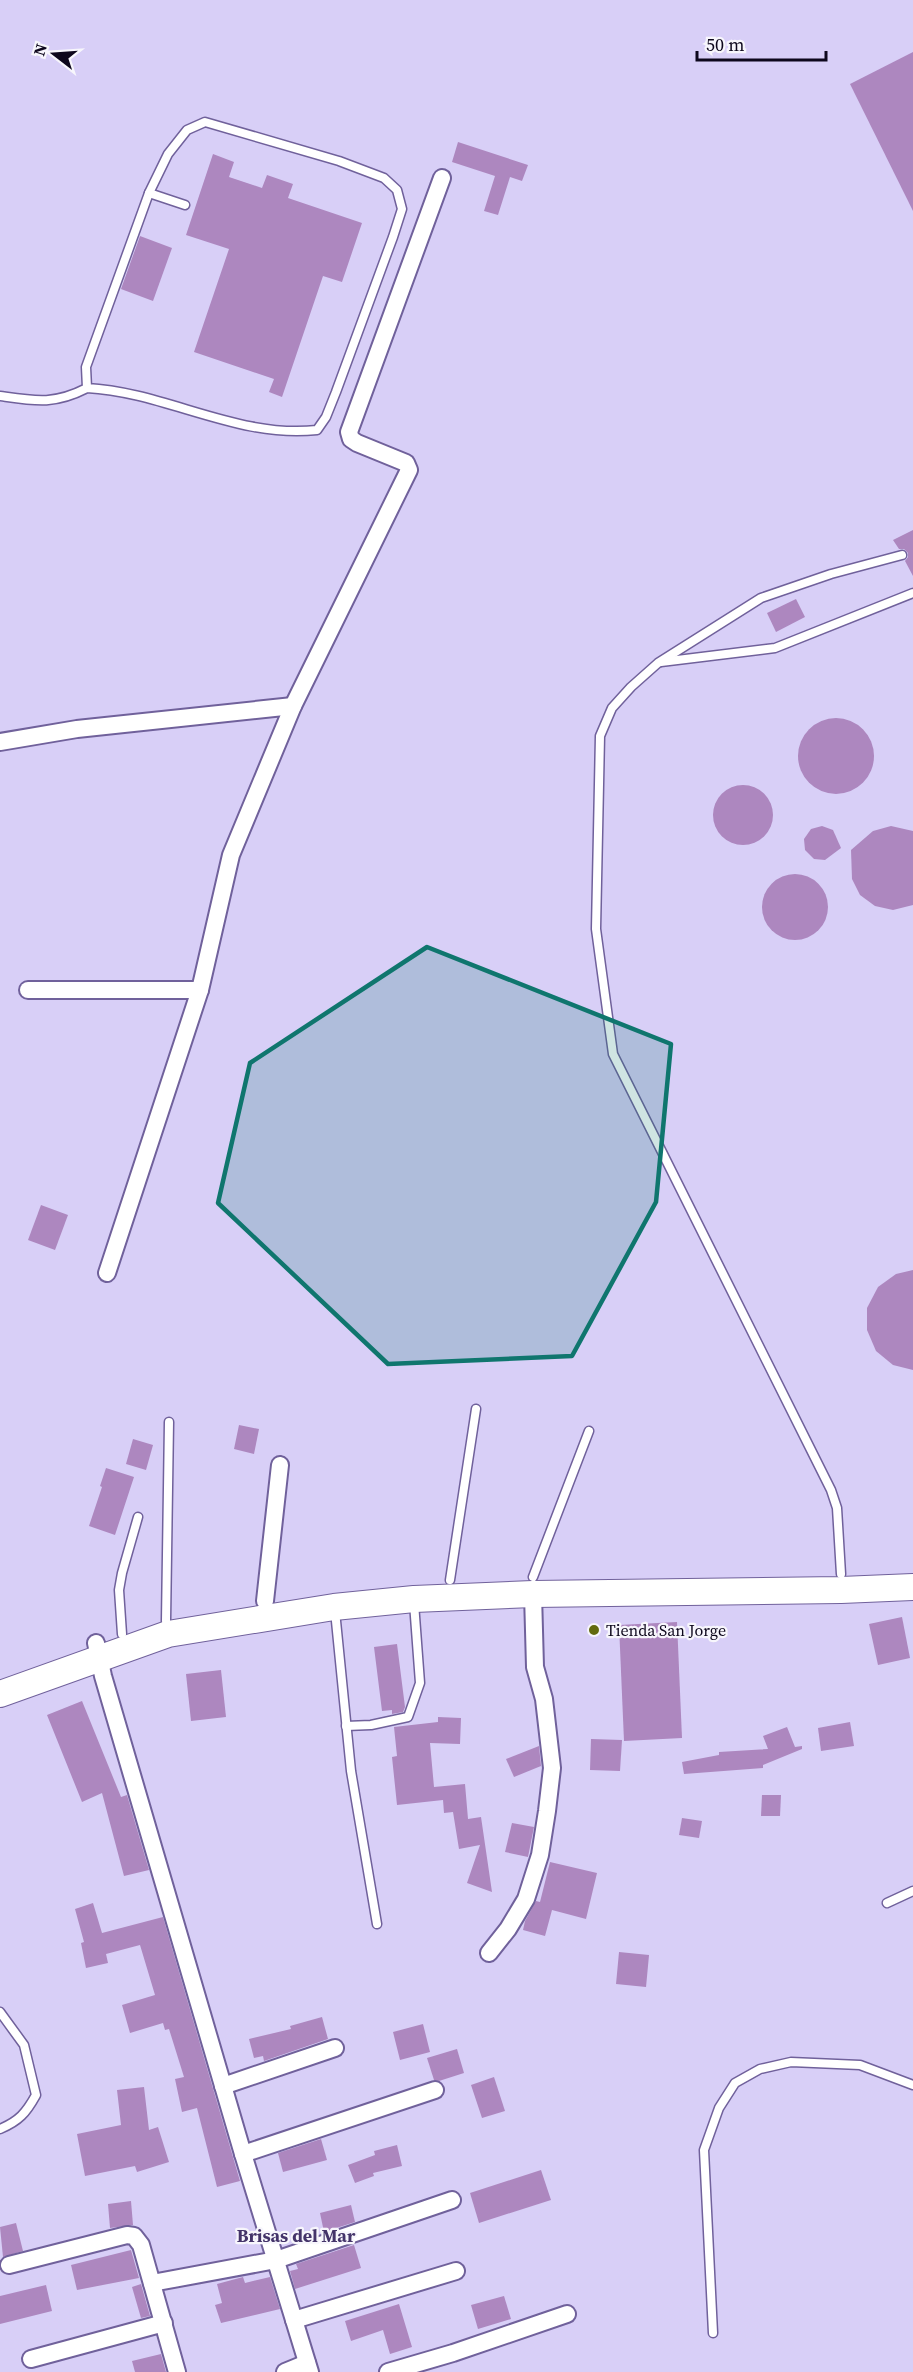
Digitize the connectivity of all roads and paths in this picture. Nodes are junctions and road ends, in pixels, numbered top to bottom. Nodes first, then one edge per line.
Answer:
1 (442, 178) dead end
2 (149, 194) junction
3 (185, 205) dead end
4 (87, 388) junction
5 (0, 396) edge
6 (902, 555) dead end
7 (913, 593) edge
8 (658, 663) junction
9 (293, 706) junction
10 (0, 742) edge
11 (28, 990) dead end
12 (201, 990) junction
13 (107, 1273) dead end
14 (476, 1409) dead end
15 (169, 1422) dead end
16 (589, 1431) dead end
17 (280, 1465) dead end
18 (138, 1517) dead end
19 (913, 1571) edge
20 (841, 1574) junction
21 (450, 1580) junction
22 (533, 1586) junction
23 (913, 1587) edge
24 (414, 1599) junction
25 (265, 1601) junction
26 (334, 1607) junction
27 (166, 1621) junction
28 (122, 1634) junction
29 (97, 1651) junction
30 (0, 1677) edge
31 (0, 1694) edge
32 (346, 1726) junction
33 (913, 1891) edge
34 (887, 1903) dead end
35 (378, 1924) dead end
36 (489, 1953) dead end
37 (0, 2012) edge
38 (335, 2048) dead end
39 (913, 2085) edge
40 (223, 2086) junction
41 (435, 2090) dead end
42 (0, 2129) edge
43 (243, 2154) junction
44 (452, 2200) dead end
45 (276, 2260) junction
46 (9, 2265) dead end
47 (456, 2271) dead end
48 (152, 2283) junction
49 (567, 2314) dead end
50 (294, 2320) junction
51 (164, 2323) junction
52 (713, 2333) dead end
53 (31, 2360) dead end
54 (309, 2368) edge
55 (177, 2372) edge
56 (285, 2372) edge
57 (388, 2372) edge

1 - 9 street
2 - 3 lane
2 - 4 lane
2 - 4 lane
4 - 5 lane
6 - 8 lane
7 - 8 lane
8 - 20 lane
9 - 10 street
9 - 12 street
11 - 12 street
12 - 13 street
14 - 21 lane
15 - 27 lane
16 - 22 lane
17 - 25 street
18 - 28 lane
19 - 20 main road
20 - 22 main road
21 - 22 main road
21 - 25 main road
22 - 23 main road
22 - 24 main road
22 - 36 street
24 - 26 main road
24 - 32 lane
25 - 27 main road
26 - 29 main road
26 - 32 lane
27 - 28 main road
28 - 29 main road
29 - 30 main road
29 - 31 main road
29 - 40 street
32 - 35 lane
33 - 34 lane
37 - 42 lane
38 - 40 street
39 - 52 lane
40 - 43 street
41 - 43 street
43 - 45 street
44 - 45 street
45 - 48 street
45 - 50 street
46 - 48 street
47 - 50 street
48 - 51 street
49 - 57 street
50 - 54 street
51 - 53 street
51 - 55 street
54 - 56 street

